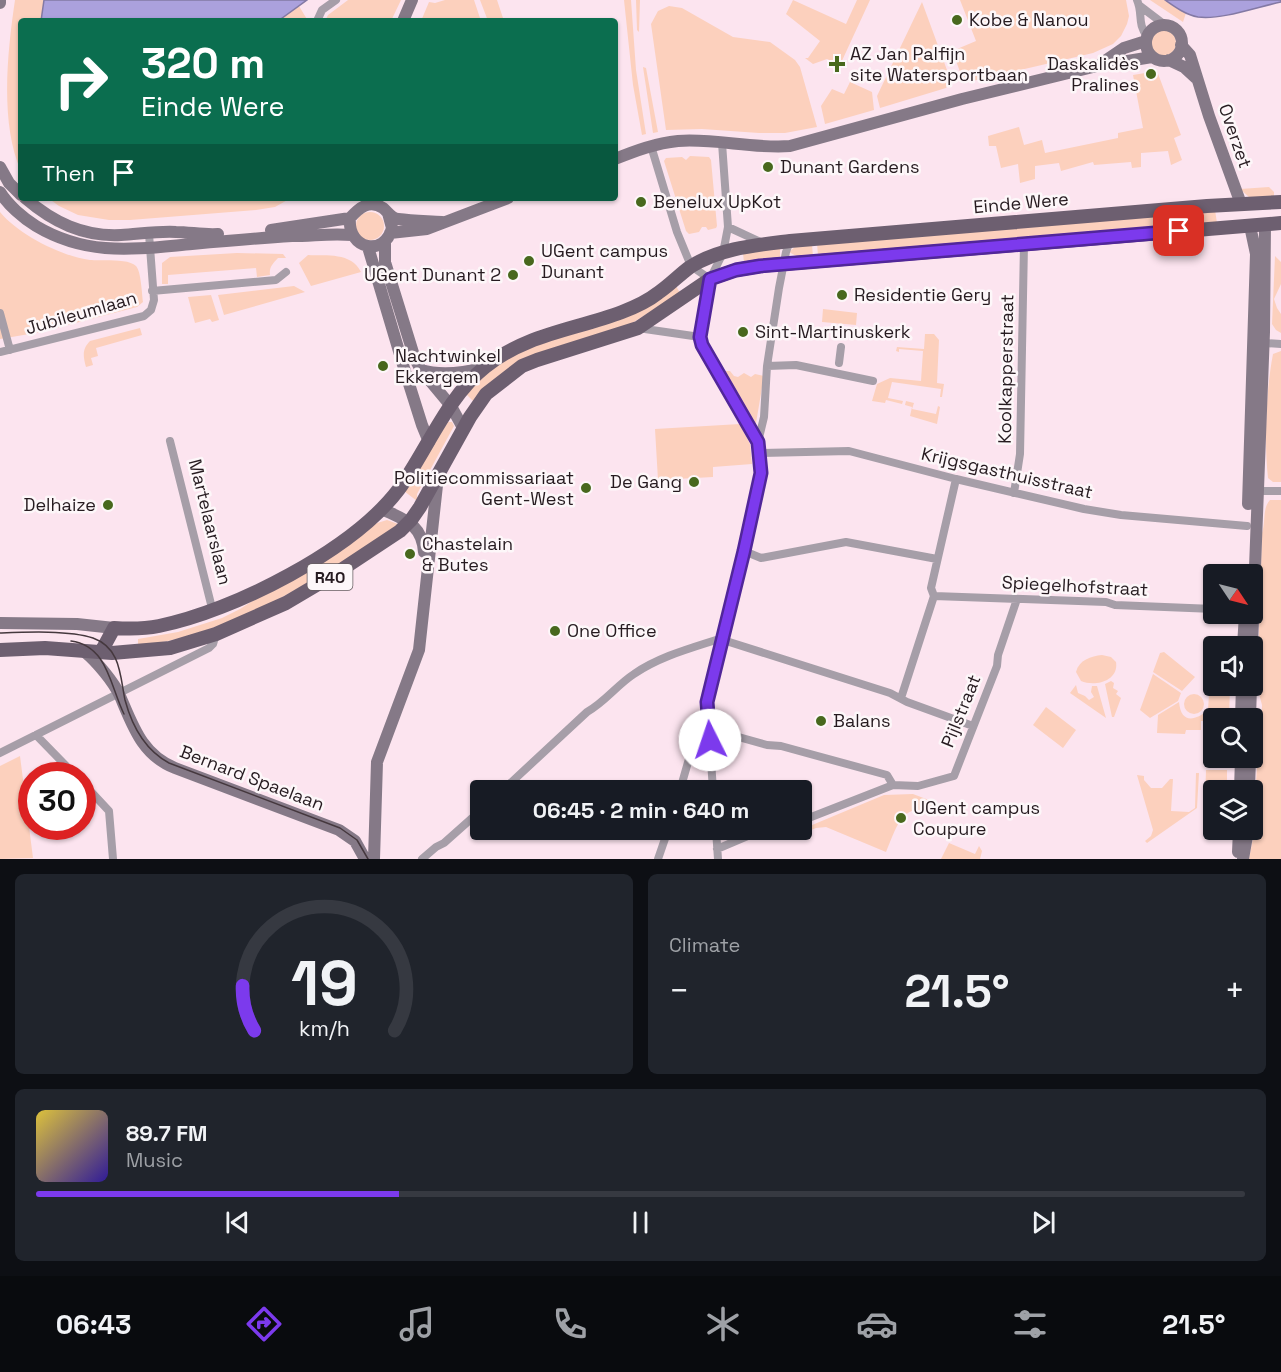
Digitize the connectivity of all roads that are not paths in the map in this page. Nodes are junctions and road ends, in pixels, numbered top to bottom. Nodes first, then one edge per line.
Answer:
1 (336, 0) edge
2 (412, 0) edge
3 (1139, 3) edge
4 (318, 18) edge
5 (404, 18) edge
6 (1165, 25) junction
7 (1147, 38) junction
8 (1181, 45) junction
9 (1152, 57) junction
10 (1169, 60) junction
11 (1097, 66) junction
12 (1196, 78) junction
13 (722, 143) junction
14 (651, 146) junction
15 (618, 158) edge
16 (0, 167) edge
17 (0, 192) edge
18 (18, 192) edge
19 (28, 201) edge
20 (500, 201) edge
21 (362, 202) edge
22 (1281, 202) edge
23 (1241, 204) junction
24 (381, 206) edge
25 (350, 218) junction
26 (442, 222) junction
27 (1281, 223) edge
28 (1265, 225) junction
29 (1250, 226) junction
30 (728, 227) junction
31 (148, 234) junction
32 (352, 235) junction
33 (388, 237) junction
34 (790, 241) junction
35 (765, 244) junction
36 (1024, 244) junction
37 (368, 247) junction
38 (150, 249) junction
39 (723, 253) junction
40 (783, 264) junction
41 (691, 266) junction
42 (286, 272) dead end
43 (710, 279) junction
44 (152, 291) junction
45 (0, 313) edge
46 (638, 327) junction
47 (700, 337) junction
48 (1259, 343) junction
49 (1281, 344) edge
50 (841, 347) dead end
51 (10, 350) junction
52 (0, 352) edge
53 (767, 366) junction
54 (419, 367) junction
55 (404, 368) junction
56 (483, 368) junction
57 (838, 369) junction
58 (873, 381) dead end
59 (451, 406) junction
60 (1251, 420) junction
61 (463, 428) junction
62 (171, 441) dead end
63 (429, 442) junction
64 (758, 442) junction
65 (1259, 450) junction
66 (759, 453) junction
67 (439, 474) junction
68 (956, 479) junction
69 (1253, 491) junction
70 (1281, 491) edge
71 (1014, 493) junction
72 (382, 509) junction
73 (409, 522) junction
74 (1248, 526) junction
75 (744, 551) junction
76 (1255, 555) junction
77 (937, 559) junction
78 (1246, 564) edge
79 (1255, 564) edge
80 (426, 574) junction
81 (934, 596) junction
82 (1017, 599) junction
83 (1203, 608) edge
84 (213, 612) junction
85 (0, 623) edge
86 (114, 628) junction
87 (216, 634) junction
88 (723, 640) junction
89 (0, 650) edge
90 (99, 657) junction
91 (119, 694) junction
92 (901, 698) junction
93 (973, 726) junction
94 (709, 733) junction
95 (36, 735) junction
96 (0, 753) edge
97 (62, 762) edge
98 (514, 780) edge
99 (683, 780) edge
100 (712, 780) edge
101 (893, 785) junction
102 (96, 797) edge
103 (812, 817) edge
104 (470, 821) edge
105 (375, 825) junction
106 (665, 840) edge
107 (717, 840) edge
108 (736, 840) edge
109 (1239, 840) edge
110 (1246, 840) edge
111 (355, 841) junction
112 (717, 849) junction
113 (113, 859) edge
114 (365, 859) edge
115 (374, 859) edge
116 (422, 859) edge
117 (658, 859) edge
118 (718, 859) edge
119 (1238, 859) edge
120 (1243, 859) edge

1 - 4 street
2 - 5 street
3 - 6 street
3 - 7 street
6 - 7 street
6 - 8 street, Overzet
7 - 9 street
7 - 11 street
8 - 10 street
8 - 12 street, Overzet
9 - 10 street
9 - 11 street
10 - 12 street
11 - 13 street
12 - 23 street, Overzet
13 - 14 street
13 - 30 street
14 - 15 street
14 - 41 street
16 - 18 street
17 - 38 street
19 - 31 street
20 - 26 street
21 - 24 street
21 - 25 street
22 - 23 main road, Einde Were / R40
23 - 28 main road
23 - 29 main road
23 - 34 main road, Einde Were / R40
24 - 26 street
24 - 33 street
25 - 31 street
25 - 32 street
26 - 33 street
27 - 28 main road, R40
28 - 29 main road, R40
28 - 48 street
29 - 36 main road, R40
29 - 48 street
30 - 35 street
30 - 39 street
31 - 38 street, Jubileumlaan
32 - 37 street
32 - 38 street
33 - 37 street
33 - 54 street
34 - 35 main road, Einde Were / R40
34 - 40 street
35 - 39 main road, Einde Were / R40
36 - 40 main road, R40
36 - 71 street, Koolkapperstraat
37 - 55 street
38 - 44 street, Jubileumlaan
39 - 41 main road, R40
39 - 43 street
40 - 43 main road, R40
40 - 53 street
41 - 43 street
41 - 56 main road, R40
42 - 44 street, Jubileumlaan
43 - 46 main road, R40
43 - 47 street
44 - 51 street, Jubileumlaan
45 - 51 street
46 - 47 street
46 - 61 main road, R40
47 - 64 street
48 - 49 street
48 - 60 street
48 - 65 street
50 - 57 street
51 - 52 street, Jubileumlaan
53 - 57 street
53 - 64 street
54 - 55 street
54 - 56 street
54 - 59 street
55 - 63 street
56 - 59 main road, R40
57 - 58 street
59 - 61 street
59 - 63 main road, Martelaarslaan / R40
60 - 65 street
60 - 69 street
61 - 67 main road, R40
62 - 84 street, Martelaarslaan
63 - 72 main road, Martelaarslaan / R40
64 - 66 street
65 - 69 street
66 - 68 street, Krijgsgasthuisstraat
66 - 75 street
67 - 73 main road, R40
67 - 80 street
68 - 71 street, Krijgsgasthuisstraat
68 - 77 street
69 - 70 street
69 - 74 street
69 - 76 street
71 - 74 street, Krijgsgasthuisstraat
72 - 73 street
72 - 84 main road, Martelaarslaan / R40
73 - 80 street
73 - 87 main road, R40
74 - 76 street
74 - 78 street
75 - 77 street
75 - 88 street
76 - 79 street
77 - 81 street
80 - 105 street
81 - 82 street, Spiegelhofstraat
81 - 92 street
82 - 83 street, Spiegelhofstraat
82 - 93 street, Pijlstraat
84 - 86 main road, Martelaarslaan / R40
85 - 86 street, Martelaarslaan / R40
86 - 90 main road
87 - 90 main road, R40
87 - 91 street
88 - 92 street
88 - 94 street
88 - 98 street
89 - 90 main road, R40
90 - 91 street, Bernard Spaelaan
91 - 95 street
91 - 111 street, Bernard Spaelaan
92 - 93 street
93 - 101 street, Pijlstraat
94 - 99 street
94 - 100 street
94 - 101 street
95 - 96 street
95 - 97 street
101 - 103 street
102 - 113 street
104 - 116 street
105 - 111 street
105 - 115 street
106 - 117 street
107 - 112 street
108 - 112 street
109 - 119 street
110 - 120 street
111 - 114 street
112 - 118 street

